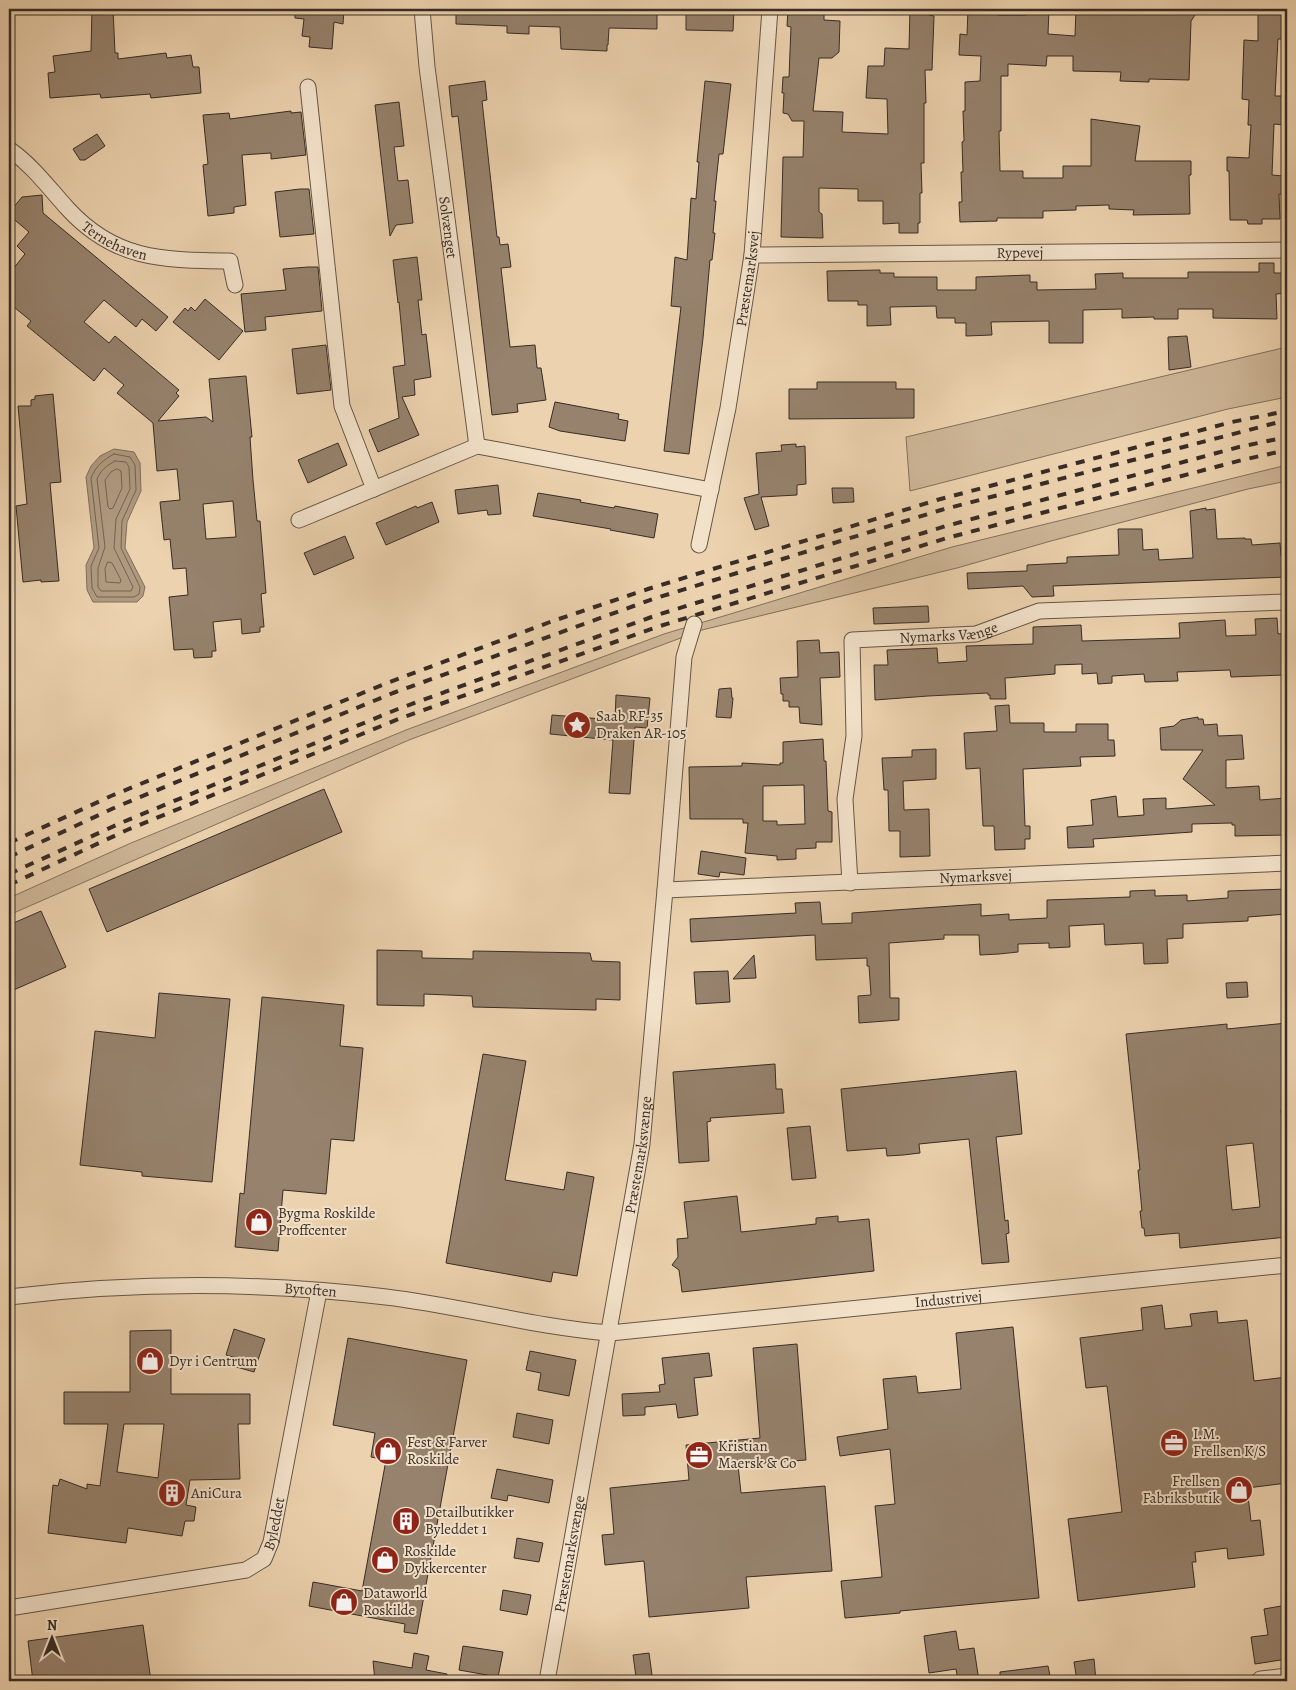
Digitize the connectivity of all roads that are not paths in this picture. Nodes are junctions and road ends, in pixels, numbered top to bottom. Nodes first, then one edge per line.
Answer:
1 (422, 9) edge
2 (770, 9) edge
3 (308, 87) dead end
4 (9, 149) edge
5 (1287, 250) edge
6 (752, 255) junction
7 (235, 285) dead end
8 (477, 446) junction
9 (374, 489) junction
10 (711, 490) junction
11 (300, 520) dead end
12 (699, 545) dead end
13 (1287, 602) edge
14 (694, 624) dead end
15 (1287, 862) edge
16 (850, 883) junction
17 (665, 890) junction
18 (1287, 1265) edge
19 (319, 1291) junction
20 (9, 1297) edge
21 (610, 1333) junction
22 (9, 1608) edge
23 (1287, 1678) edge
24 (547, 1681) edge
25 (1261, 1681) edge

1 - 8 street, Solvænget
2 - 6 street, Præstemarksvej
3 - 9 street
4 - 7 street, Ternehaven
5 - 6 street, Rypevej
6 - 10 street, Præstemarksvej
8 - 9 street
8 - 10 street
9 - 11 street
10 - 12 street, Præstemarksvej
13 - 16 street, Nymarks Vænge
14 - 17 street, Præstemarksvænge
15 - 16 street, Nymarksvej
16 - 17 street, Nymarksvej
17 - 21 street, Præstemarksvænge
18 - 21 street, Industrivej
19 - 20 street, Bytoften
19 - 21 street, Bytoften
19 - 22 street, Byleddet
21 - 24 street, Præstemarksvænge
23 - 25 street

